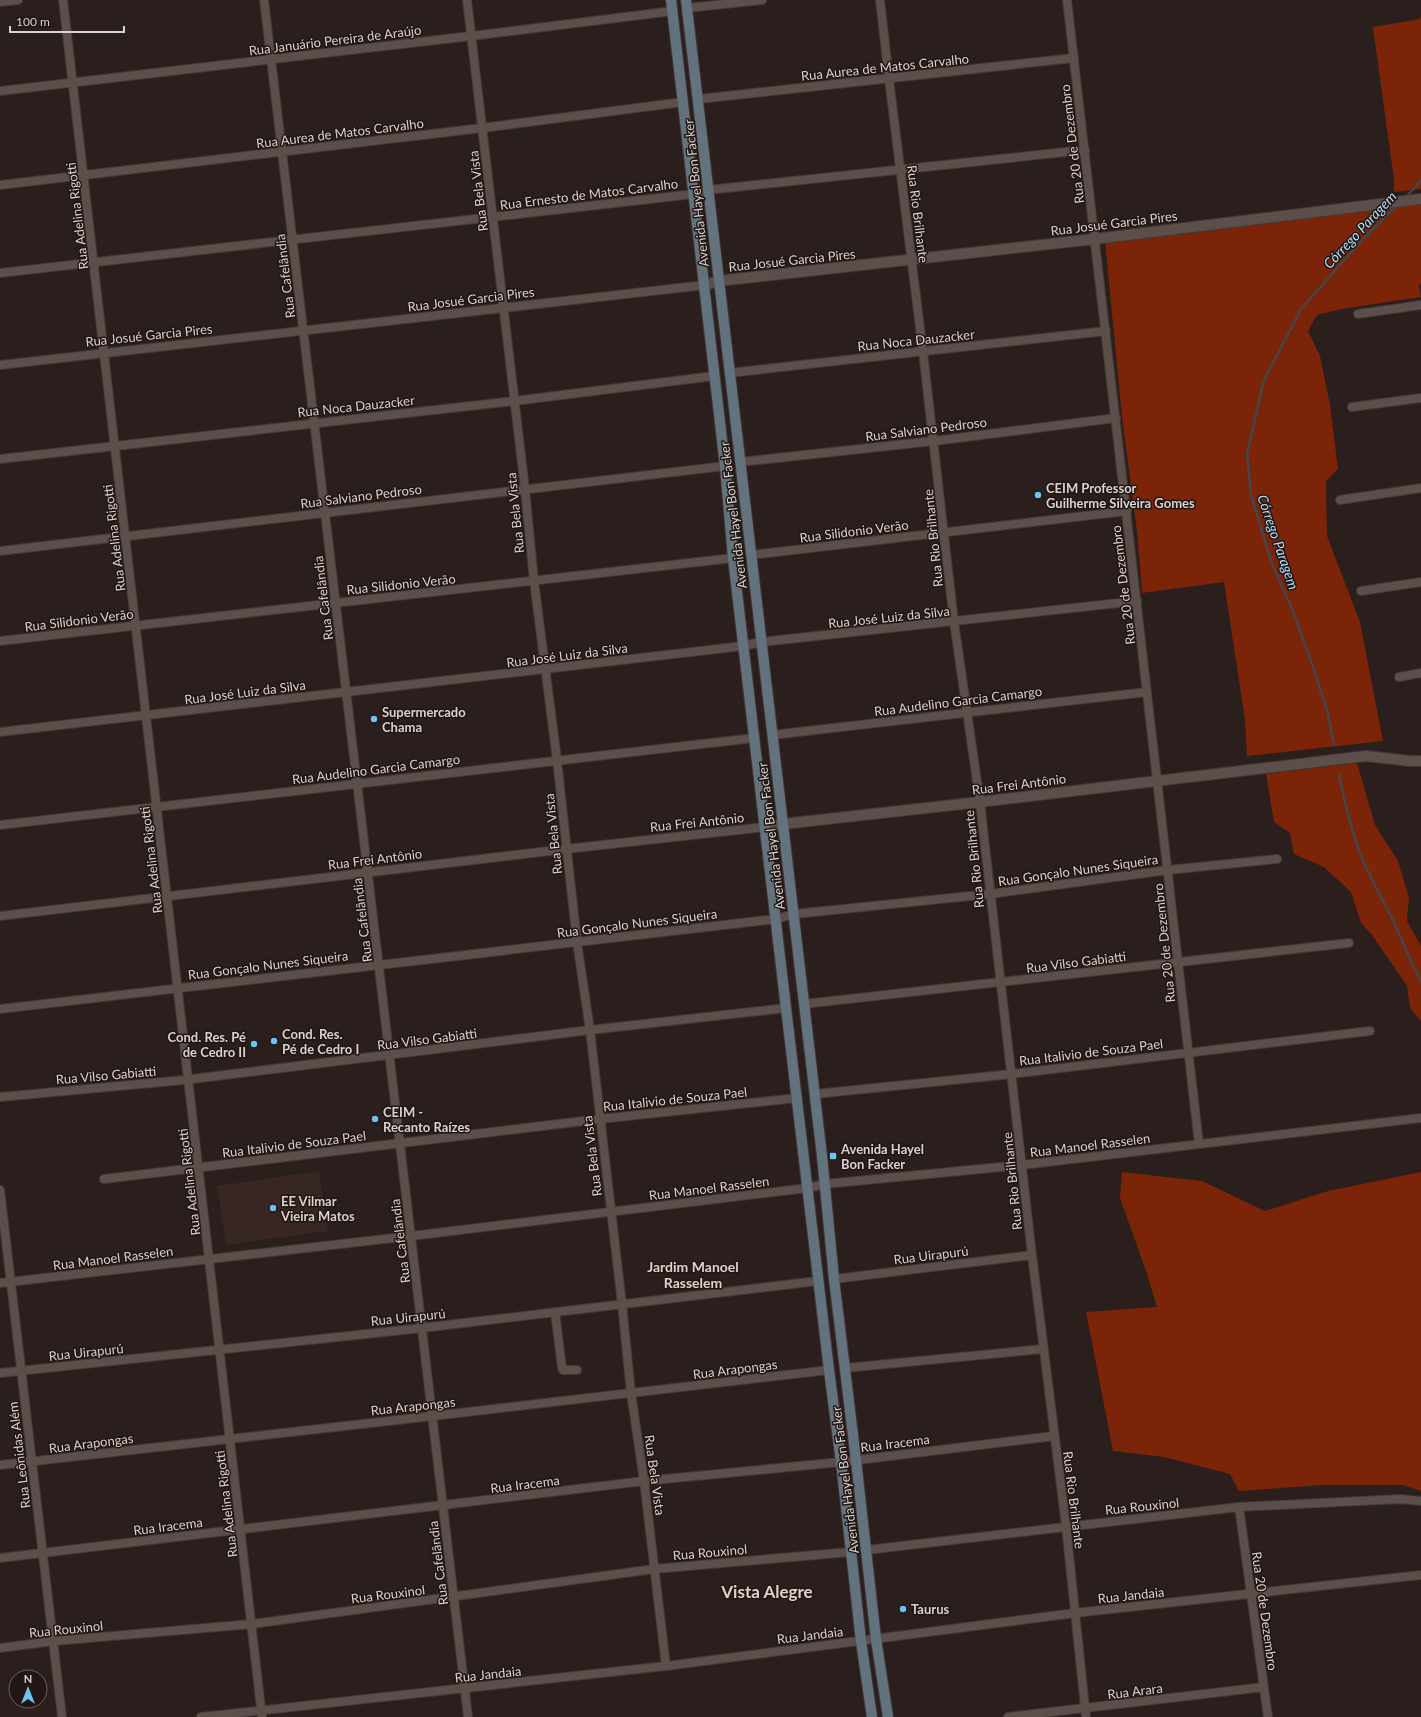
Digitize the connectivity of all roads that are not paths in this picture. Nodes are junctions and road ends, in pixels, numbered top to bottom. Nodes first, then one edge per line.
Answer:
1 (18, 0) edge
2 (63, 0) edge
3 (264, 0) edge
4 (467, 0) edge
5 (671, 0) edge
6 (762, 0) edge
7 (880, 0) edge
8 (1067, 0) edge
9 (0, 2) edge
10 (686, 4) edge
11 (673, 11) junction
12 (471, 36) junction
13 (1074, 58) junction
14 (271, 59) junction
15 (888, 79) junction
16 (74, 83) junction
17 (0, 91) edge
18 (699, 99) junction
19 (683, 102) junction
20 (482, 128) junction
21 (1085, 150) junction
22 (282, 152) junction
23 (900, 170) junction
24 (84, 175) junction
25 (0, 185) edge
26 (708, 190) junction
27 (694, 194) junction
28 (1416, 199) edge
29 (493, 217) junction
30 (1095, 239) junction
31 (293, 240) junction
32 (912, 260) junction
33 (94, 262) junction
34 (0, 273) edge
35 (718, 281) junction
36 (705, 285) junction
37 (1421, 305) edge
38 (503, 308) junction
39 (1358, 314) dead end
40 (304, 331) junction
41 (1106, 331) junction
42 (923, 352) junction
43 (105, 353) junction
44 (0, 365) edge
45 (729, 373) junction
46 (714, 376) junction
47 (1421, 398) edge
48 (514, 401) junction
49 (1352, 407) dead end
50 (1116, 418) junction
51 (314, 422) junction
52 (934, 441) junction
53 (116, 445) junction
54 (0, 459) edge
55 (740, 462) junction
56 (725, 466) junction
57 (1421, 488) edge
58 (525, 489) junction
59 (1340, 500) dead end
60 (1126, 511) junction
61 (325, 512) junction
62 (944, 532) junction
63 (126, 537) junction
64 (0, 551) edge
65 (751, 555) junction
66 (733, 558) junction
67 (534, 581) junction
68 (1421, 582) edge
69 (1361, 591) dead end
70 (1137, 600) junction
71 (336, 603) junction
72 (954, 622) junction
73 (136, 626) junction
74 (0, 641) edge
75 (761, 642) junction
76 (743, 646) junction
77 (545, 669) junction
78 (1421, 673) edge
79 (1399, 677) dead end
80 (1147, 692) junction
81 (347, 693) junction
82 (968, 712) junction
83 (147, 716) junction
84 (0, 732) edge
85 (772, 735) junction
86 (754, 738) junction
87 (557, 760) junction
88 (1421, 761) edge
89 (1158, 781) junction
90 (357, 783) junction
91 (980, 802) junction
92 (157, 806) junction
93 (783, 824) junction
94 (0, 825) edge
95 (765, 827) junction
96 (566, 849) junction
97 (1277, 859) dead end
98 (1168, 870) junction
99 (368, 873) junction
100 (990, 894) junction
101 (168, 896) junction
102 (794, 914) junction
103 (0, 916) edge
104 (776, 919) junction
105 (577, 942) junction
106 (1349, 943) dead end
107 (1178, 962) junction
108 (379, 964) junction
109 (1001, 983) junction
110 (178, 988) junction
111 (804, 1004) junction
112 (786, 1008) junction
113 (0, 1009) edge
114 (590, 1030) junction
115 (1370, 1032) dead end
116 (1189, 1052) junction
117 (390, 1056) junction
118 (1012, 1074) junction
119 (189, 1079) junction
120 (815, 1094) junction
121 (0, 1097) edge
122 (797, 1098) junction
123 (1421, 1118) edge
124 (600, 1119) junction
125 (400, 1144) junction
126 (1199, 1144) junction
127 (1022, 1165) junction
128 (199, 1168) junction
129 (104, 1178) dead end
130 (825, 1184) junction
131 (807, 1188) junction
132 (0, 1190) edge
133 (611, 1212) junction
134 (411, 1236) junction
135 (1032, 1255) junction
136 (210, 1259) junction
137 (834, 1279) junction
138 (818, 1281) junction
139 (11, 1282) junction
140 (0, 1283) edge
141 (622, 1304) junction
142 (555, 1312) junction
143 (422, 1328) junction
144 (220, 1349) junction
145 (1043, 1349) junction
146 (844, 1368) junction
147 (577, 1370) dead end
148 (829, 1370) junction
149 (21, 1371) junction
150 (0, 1373) edge
151 (631, 1393) junction
152 (433, 1416) junction
153 (1054, 1436) junction
154 (230, 1439) junction
155 (856, 1460) junction
156 (32, 1461) junction
157 (842, 1462) junction
158 (0, 1465) edge
159 (644, 1482) junction
160 (1421, 1501) edge
161 (443, 1506) junction
162 (1239, 1507) junction
163 (1066, 1526) junction
164 (241, 1529) junction
165 (866, 1550) junction
166 (850, 1552) junction
167 (42, 1553) junction
168 (0, 1558) edge
169 (654, 1569) junction
170 (1421, 1575) edge
171 (1250, 1593) junction
172 (454, 1597) junction
173 (1075, 1613) junction
174 (252, 1624) junction
175 (876, 1639) junction
176 (54, 1641) junction
177 (861, 1641) junction
178 (0, 1648) edge
179 (666, 1666) junction
180 (1264, 1687) junction
181 (465, 1689) junction
182 (262, 1713) edge
183 (1085, 1713) edge
184 (62, 1717) edge
185 (201, 1717) edge
186 (468, 1717) edge
187 (872, 1717) edge
188 (888, 1717) edge
189 (1008, 1717) edge
190 (1268, 1717) edge

1 - 9 street
2 - 16 street, Rua Adelina Rigotti
3 - 14 street, Rua Cafelândia
4 - 12 street, Rua Bela Vista
5 - 11 main road, Avenida Hayel Bon Facker
6 - 10 street
7 - 15 street, Rua Rio Brilhante
8 - 13 street, Rua 20 de Dezembro
10 - 18 main road, Avenida Hayel Bon Facker
11 - 12 street, Rua Januário Pereira de Araújo
11 - 19 main road, Avenida Hayel Bon Facker
12 - 14 street, Rua Januário Pereira de Araújo
12 - 20 street, Rua Bela Vista
13 - 15 street, Rua Aurea de Matos Carvalho
13 - 21 street, Rua 20 de Dezembro
14 - 16 street, Rua Januário Pereira de Araújo
14 - 22 street, Rua Cafelândia
15 - 18 street, Rua Aurea de Matos Carvalho
15 - 23 street, Rua Rio Brilhante
16 - 17 street, Rua Januário Pereira de Araújo
16 - 24 street, Rua Adelina Rigotti
18 - 26 main road, Avenida Hayel Bon Facker
19 - 20 street, Rua Aurea de Matos Carvalho
19 - 27 main road, Avenida Hayel Bon Facker
20 - 22 street, Rua Aurea de Matos Carvalho
20 - 29 street, Rua Bela Vista
21 - 23 street, Rua Ernesto de Matos Carvalho
21 - 30 street, Rua 20 de Dezembro
22 - 24 street, Rua Aurea de Matos Carvalho
22 - 31 street, Rua Cafelândia
23 - 26 street, Rua Ernesto de Matos Carvalho
23 - 32 street, Rua Rio Brilhante
24 - 25 street, Rua Aurea de Matos Carvalho
24 - 33 street, Rua Adelina Rigotti
26 - 27 street, Rua Ernesto de Matos Carvalho
26 - 35 main road, Avenida Hayel Bon Facker
27 - 29 street, Rua Ernesto de Matos Carvalho
27 - 36 main road, Avenida Hayel Bon Facker
28 - 30 street, Rua Josué Garcia Pires
29 - 31 street, Rua Ernesto de Matos Carvalho
29 - 38 street, Rua Bela Vista
30 - 32 street, Rua Josué Garcia Pires
30 - 41 street, Rua 20 de Dezembro
31 - 33 street, Rua Ernesto de Matos Carvalho
31 - 40 street, Rua Cafelândia
32 - 35 street, Rua Josué Garcia Pires
32 - 42 street, Rua Rio Brilhante
33 - 34 street, Rua Ernesto de Matos Carvalho
33 - 43 street, Rua Adelina Rigotti
35 - 36 street, Rua Josué Garcia Pires
35 - 45 main road, Avenida Hayel Bon Facker
36 - 38 street, Rua Josué Garcia Pires
36 - 46 main road, Avenida Hayel Bon Facker
37 - 39 street
38 - 40 street, Rua Josué Garcia Pires
38 - 48 street, Rua Bela Vista
40 - 43 street, Rua Josué Garcia Pires
40 - 51 street, Rua Cafelândia
41 - 42 street, Rua Noca Dauzacker
41 - 50 street, Rua 20 de Dezembro
42 - 45 street, Rua Noca Dauzacker
42 - 52 street, Rua Rio Brilhante
43 - 44 street, Rua Josué Garcia Pires
43 - 53 street, Rua Adelina Rigotti
45 - 55 main road, Avenida Hayel Bon Facker
46 - 48 street, Rua Noca Dauzacker
46 - 56 main road, Avenida Hayel Bon Facker
47 - 49 street
48 - 51 street, Rua Noca Dauzacker
48 - 58 street, Rua Bela Vista
50 - 52 street, Rua Salviano Pedroso
50 - 60 street, Rua 20 de Dezembro
51 - 53 street, Rua Noca Dauzacker
51 - 61 street, Rua Cafelândia
52 - 55 street, Rua Salviano Pedroso
52 - 62 street, Rua Rio Brilhante
53 - 54 street, Rua Noca Dauzacker
53 - 63 street, Rua Adelina Rigotti
55 - 65 main road, Avenida Hayel Bon Facker
56 - 58 street, Rua Salviano Pedroso
56 - 66 main road, Avenida Hayel Bon Facker
57 - 59 street
58 - 61 street, Rua Salviano Pedroso
58 - 67 street, Rua Bela Vista
60 - 62 street, Rua Silidonio Verão
60 - 70 street, Rua 20 de Dezembro
61 - 63 street, Rua Salviano Pedroso
61 - 71 street, Rua Cafelândia
62 - 65 street, Rua Silidonio Verão
62 - 72 street, Rua Rio Brilhante
63 - 64 street, Rua Salviano Pedroso
63 - 73 street, Rua Adelina Rigotti
65 - 75 main road, Avenida Hayel Bon Facker
66 - 67 street, Rua Silidonio Verão
66 - 76 main road, Avenida Hayel Bon Facker
67 - 71 street, Rua Silidonio Verão
67 - 77 street, Rua Bela Vista
68 - 69 street
70 - 72 street, Rua José Luiz da Silva
70 - 80 street, Rua 20 de Dezembro
71 - 73 street, Rua Silidonio Verão
71 - 81 street, Rua Cafelândia
72 - 75 street, Rua José Luiz da Silva
72 - 82 street, Rua Rio Brilhante
73 - 74 street, Rua Silidonio Verão
73 - 83 street, Rua Adelina Rigotti
75 - 76 street, Rua José Luiz da Silva
75 - 85 main road, Avenida Hayel Bon Facker
76 - 77 street, Rua José Luiz da Silva
76 - 86 main road, Avenida Hayel Bon Facker
77 - 81 street, Rua José Luiz da Silva
77 - 87 street, Rua Bela Vista
78 - 79 street
80 - 82 street, Rua Audelino Garcia Camargo
80 - 89 street, Rua 20 de Dezembro
81 - 83 street, Rua José Luiz da Silva
81 - 90 street, Rua Cafelândia
82 - 85 street, Rua Audelino Garcia Camargo
82 - 91 street, Rua Rio Brilhante
83 - 84 street, Rua José Luiz da Silva
83 - 92 street, Rua Adelina Rigotti
85 - 93 main road, Avenida Hayel Bon Facker
86 - 87 street, Rua Audelino Garcia Camargo
86 - 95 main road, Avenida Hayel Bon Facker
87 - 90 street, Rua Audelino Garcia Camargo
87 - 96 street, Rua Bela Vista
88 - 89 street, Rua Frei Antônio
89 - 91 street, Rua Frei Antônio
89 - 98 street, Rua 20 de Dezembro
90 - 92 street, Rua Audelino Garcia Camargo
90 - 99 street, Rua Cafelândia
91 - 93 street, Rua Frei Antônio
91 - 100 street, Rua Rio Brilhante
92 - 94 street, Rua Audelino Garcia Camargo
92 - 101 street, Rua Adelina Rigotti
93 - 95 street, Rua Frei Antônio
93 - 102 main road, Avenida Hayel Bon Facker
95 - 96 street, Rua Frei Antônio
95 - 104 main road, Avenida Hayel Bon Facker
96 - 99 street, Rua Frei Antônio
96 - 105 street, Rua Bela Vista
97 - 98 street, Rua Gonçalo Nunes Siqueira
98 - 100 street, Rua Gonçalo Nunes Siqueira
98 - 107 street, Rua 20 de Dezembro
99 - 101 street, Rua Frei Antônio
99 - 108 street, Rua Cafelândia
100 - 102 street, Rua Gonçalo Nunes Siqueira
100 - 109 street, Rua Rio Brilhante
101 - 103 street, Rua Frei Antônio
101 - 110 street, Rua Adelina Rigotti
102 - 104 street, Rua Gonçalo Nunes Siqueira
102 - 111 main road, Avenida Hayel Bon Facker
104 - 105 street, Rua Gonçalo Nunes Siqueira
104 - 112 main road, Avenida Hayel Bon Facker
105 - 108 street, Rua Gonçalo Nunes Siqueira
105 - 114 street, Rua Bela Vista
106 - 107 street, Rua Vilso Gabiatti
107 - 109 street, Rua Vilso Gabiatti
107 - 116 street, Rua 20 de Dezembro
108 - 110 street, Rua Gonçalo Nunes Siqueira
108 - 117 street, Rua Cafelândia
109 - 111 street, Rua Vilso Gabiatti
109 - 118 street, Rua Rio Brilhante
110 - 113 street, Rua Gonçalo Nunes Siqueira
110 - 119 street, Rua Adelina Rigotti
111 - 120 main road, Avenida Hayel Bon Facker
112 - 114 street, Rua Vilso Gabiatti
112 - 122 main road, Avenida Hayel Bon Facker
114 - 117 street, Rua Vilso Gabiatti
114 - 124 street, Rua Bela Vista
115 - 116 street, Rua Italivio de Souza Pael
116 - 118 street, Rua Italivio de Souza Pael
116 - 126 street, Rua 20 de Dezembro
117 - 119 street, Rua Vilso Gabiatti
117 - 125 street, Rua Cafelândia
118 - 120 street, Rua Italivio de Souza Pael
118 - 127 street, Rua Rio Brilhante
119 - 121 street, Rua Vilso Gabiatti
119 - 128 street, Rua Adelina Rigotti
120 - 130 main road, Avenida Hayel Bon Facker
122 - 124 street, Rua Italivio de Souza Pael
122 - 131 main road, Avenida Hayel Bon Facker
123 - 126 street, Rua Manoel Rasselen
124 - 125 street, Rua Italivio de Souza Pael
124 - 133 street, Rua Bela Vista
125 - 128 street, Rua Italivio de Souza Pael
125 - 134 street, Rua Cafelândia
126 - 127 street, Rua Manoel Rasselen
127 - 130 street, Rua Manoel Rasselen
127 - 135 street, Rua Rio Brilhante
128 - 129 street, Rua Italivio de Souza Pael
128 - 136 street, Rua Adelina Rigotti
130 - 131 street, Rua Manoel Rasselen
130 - 137 main road, Avenida Hayel Bon Facker
131 - 133 street, Rua Manoel Rasselen
131 - 138 main road, Avenida Hayel Bon Facker
132 - 139 street, Rua Leônidas Além
133 - 134 street, Rua Manoel Rasselen
133 - 141 street, Rua Bela Vista
134 - 136 street, Rua Manoel Rasselen
134 - 143 street, Rua Cafelândia
135 - 137 street, Rua Uirapurú
135 - 145 street, Rua Rio Brilhante
136 - 139 street, Rua Manoel Rasselen
136 - 144 street, Rua Adelina Rigotti
137 - 146 main road, Avenida Hayel Bon Facker
138 - 141 street, Rua Uirapurú
138 - 148 main road, Avenida Hayel Bon Facker
139 - 140 street, Rua Manoel Rasselen
139 - 149 street, Rua Leônidas Além
141 - 142 street, Rua Uirapurú
141 - 151 street, Rua Bela Vista
142 - 143 street, Rua Uirapurú
142 - 147 street
143 - 144 street, Rua Uirapurú
143 - 152 street, Rua Cafelândia
144 - 149 street, Rua Uirapurú
144 - 154 street, Rua Adelina Rigotti
145 - 146 street
145 - 153 street, Rua Rio Brilhante
146 - 155 main road, Avenida Hayel Bon Facker
148 - 151 street, Rua Arapongas
148 - 157 main road, Avenida Hayel Bon Facker
149 - 150 street, Rua Uirapurú
149 - 156 street, Rua Leônidas Além
151 - 152 street, Rua Arapongas
151 - 159 street, Rua Bela Vista
152 - 154 street, Rua Arapongas
152 - 161 street, Rua Cafelândia
153 - 155 street, Rua Iracema
153 - 163 street, Rua Rio Brilhante
154 - 156 street, Rua Arapongas
154 - 164 street, Rua Adelina Rigotti
155 - 157 street, Rua Iracema
155 - 165 main road, Avenida Hayel Bon Facker
156 - 158 street, Rua Arapongas
156 - 167 street, Rua Leônidas Além
157 - 159 street, Rua Iracema
157 - 166 main road, Avenida Hayel Bon Facker
159 - 161 street, Rua Iracema
159 - 169 street, Rua Bela Vista
160 - 162 street, Rua Rouxinol
161 - 164 street, Rua Iracema
161 - 172 street, Rua Cafelândia
162 - 163 street, Rua Rouxinol
162 - 171 street, Rua 20 de Dezembro
163 - 165 street, Rua Rouxinol
163 - 173 street, Rua Rio Brilhante
164 - 167 street, Rua Iracema
164 - 174 street, Rua Adelina Rigotti
165 - 175 main road, Avenida Hayel Bon Facker
166 - 169 street, Rua Rouxinol
166 - 177 main road, Avenida Hayel Bon Facker
167 - 168 street, Rua Iracema
167 - 176 street, Rua Leônidas Além
169 - 172 street, Rua Rouxinol
169 - 179 street, Rua Bela Vista
170 - 171 street, Rua Jandaia
171 - 173 street, Rua Jandaia
171 - 180 street, Rua 20 de Dezembro
172 - 174 street, Rua Rouxinol
172 - 181 street, Rua Cafelândia
173 - 175 street, Rua Jandaia
173 - 183 street, Rua Rio Brilhante
174 - 176 street, Rua Rouxinol
174 - 182 street, Rua Adelina Rigotti
175 - 177 street, Rua Jandaia
175 - 188 main road, Avenida Hayel Bon Facker
176 - 178 street, Rua Rouxinol
176 - 184 street, Rua Leônidas Além
177 - 179 street, Rua Jandaia
177 - 187 main road, Avenida Hayel Bon Facker
179 - 181 street, Rua Jandaia
180 - 183 street, Rua Arara
180 - 190 street, Rua 20 de Dezembro
181 - 182 street, Rua Jandaia
181 - 186 street, Rua Cafelândia
182 - 185 street, Rua Jandaia
183 - 189 street, Rua Arara

